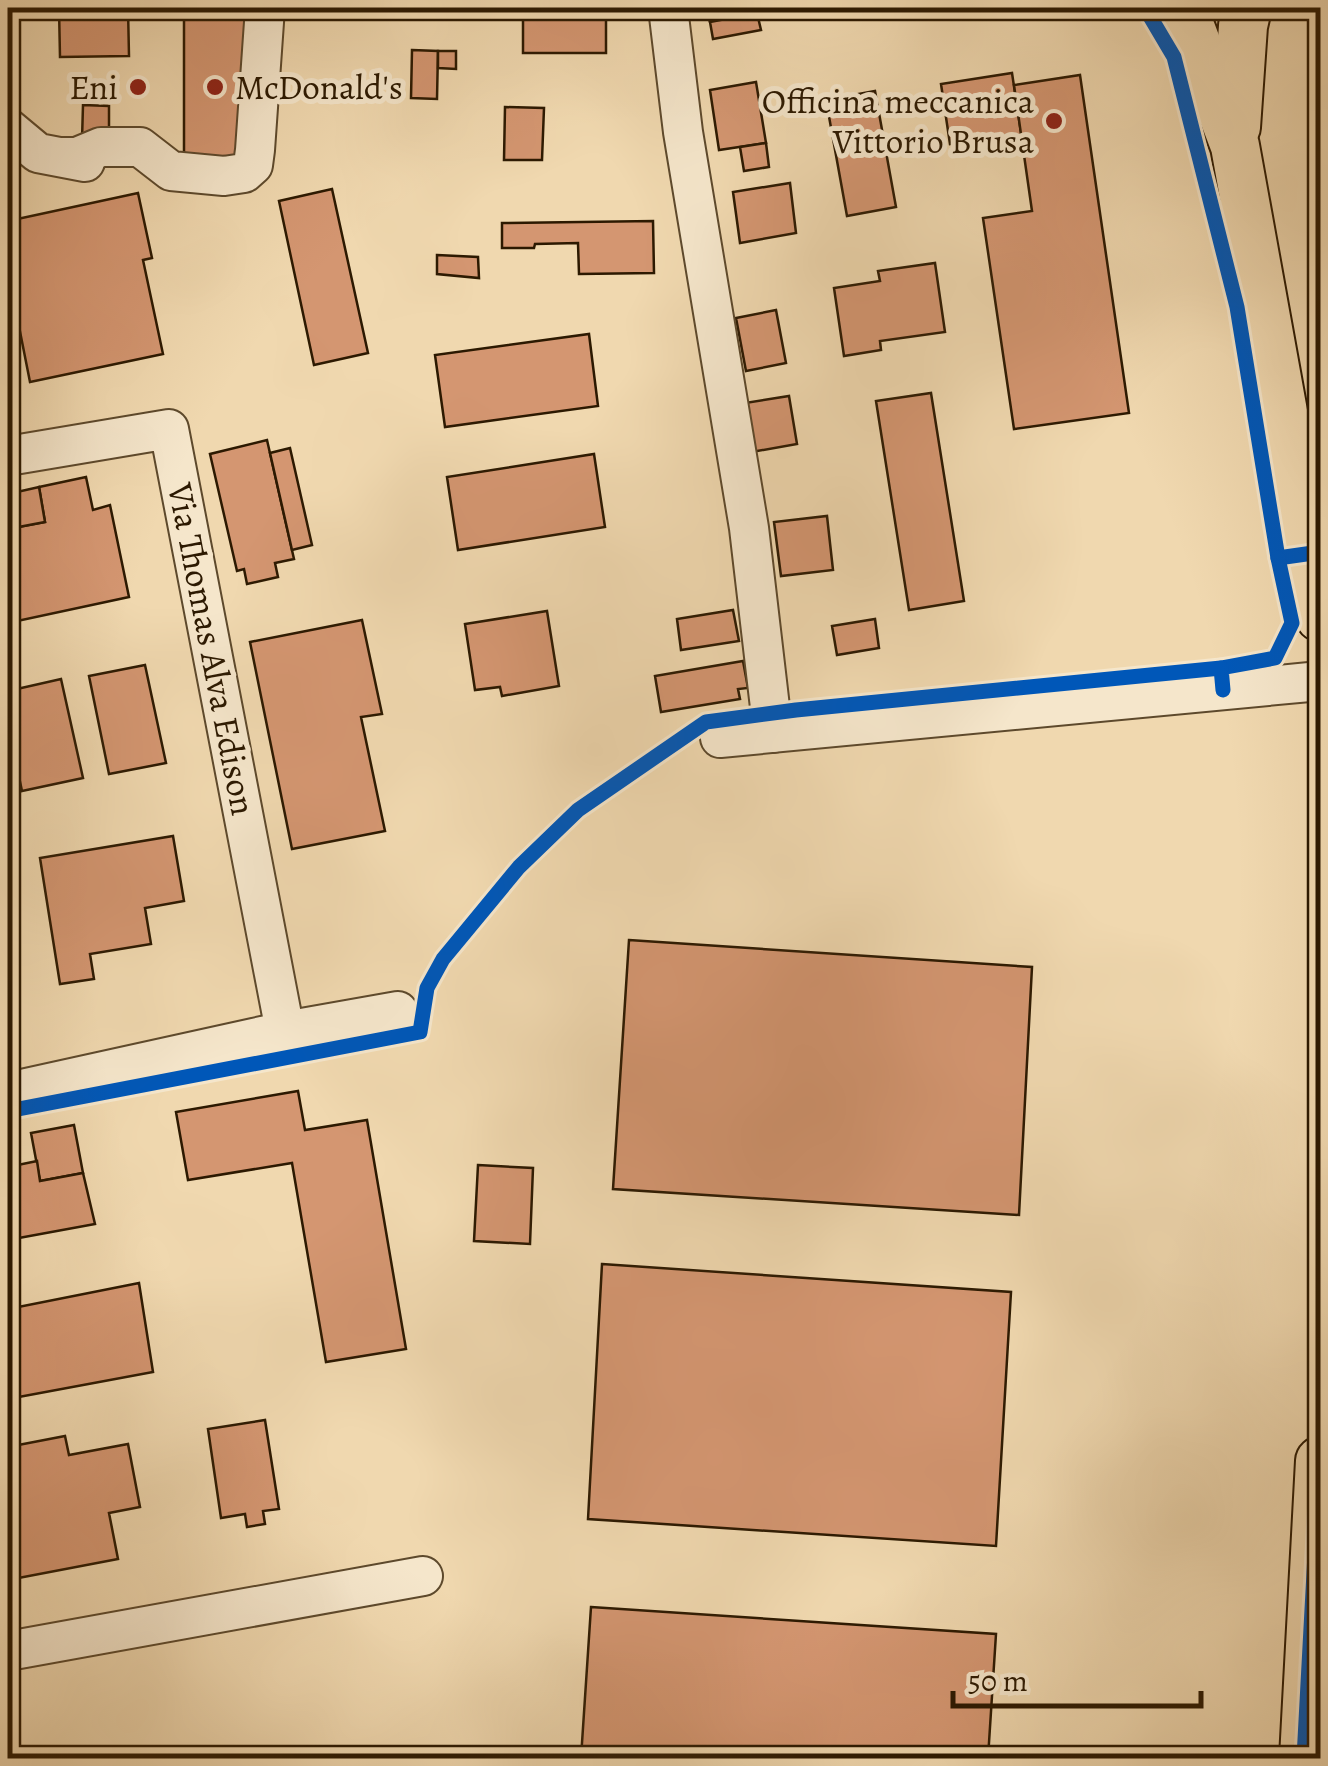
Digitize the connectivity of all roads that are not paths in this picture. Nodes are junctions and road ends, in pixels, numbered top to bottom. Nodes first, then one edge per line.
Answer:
1 (265, 8) edge
2 (668, 8) edge
3 (1183, 8) edge
4 (1247, 8) edge
5 (8, 128) edge
6 (1235, 146) junction
7 (8, 456) edge
8 (1320, 616) edge
9 (1320, 680) edge
10 (773, 733) junction
11 (720, 738) dead end
12 (398, 1010) dead end
13 (285, 1031) junction
14 (8, 1092) edge
15 (1320, 1461) edge
16 (423, 1576) dead end
17 (8, 1651) edge
18 (1304, 1758) edge

1 - 5 street
2 - 10 street
3 - 6 main road
4 - 6 main road
6 - 8 main road
7 - 13 street, Via Thomas Alva Edison
9 - 10 street
10 - 11 street
12 - 13 street
13 - 14 street
15 - 18 main road
16 - 17 street

